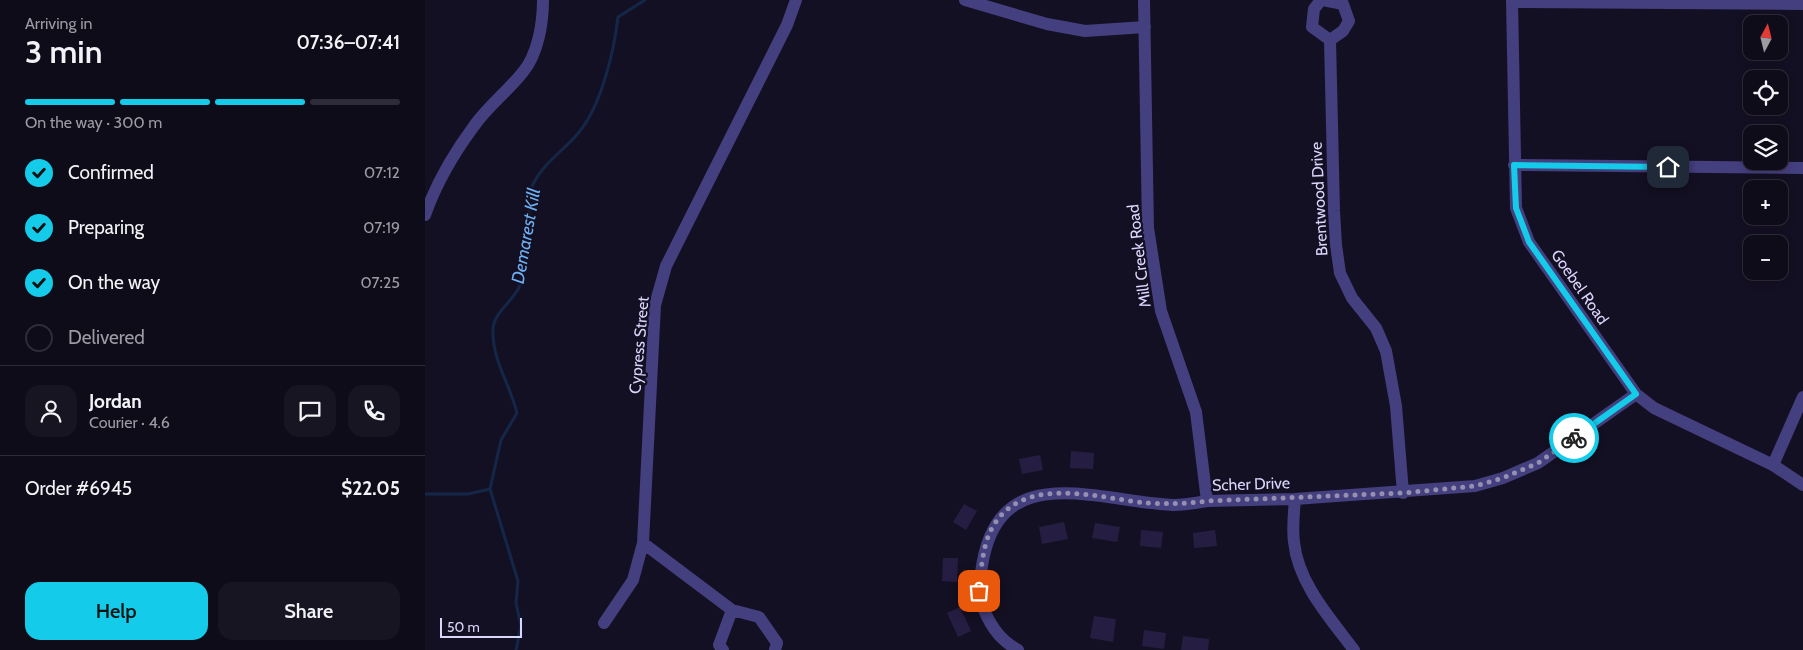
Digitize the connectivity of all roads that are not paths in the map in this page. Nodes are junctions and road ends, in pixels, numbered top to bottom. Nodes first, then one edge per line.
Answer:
1 (543, 0) edge
2 (796, 0) edge
3 (965, 0) edge
4 (1144, 0) edge
5 (1322, 0) edge
6 (1511, 1) edge
7 (1803, 4) edge
8 (1145, 27) junction
9 (1330, 40) junction
10 (1514, 165) junction
11 (1803, 168) edge
12 (429, 190) edge
13 (425, 216) edge
14 (1636, 394) junction
15 (1803, 397) edge
16 (1773, 465) junction
17 (1803, 485) edge
18 (1403, 493) junction
19 (1295, 499) junction
20 (1207, 501) junction
21 (643, 543) junction
22 (732, 610) junction
23 (604, 623) dead end
24 (723, 650) edge
25 (775, 650) edge
26 (1018, 650) edge
27 (1353, 650) edge

1 - 12 street
2 - 21 street, Cypress Street
3 - 8 street
4 - 8 street, Mill Creek Road
5 - 9 street
5 - 9 street
6 - 7 street
6 - 10 street, Goebel Road
8 - 20 street, Mill Creek Road
9 - 18 street, Brentwood Drive
10 - 11 street
10 - 14 street, Goebel Road
12 - 13 street
14 - 16 street, Goebel Road
14 - 18 street, Scher Drive
15 - 16 street
16 - 17 street, Goebel Road
18 - 19 street, Scher Drive
19 - 20 street, Scher Drive
19 - 27 street
20 - 26 street, Scher Drive
21 - 22 street
21 - 23 street, Cypress Street
22 - 24 street
22 - 25 street

